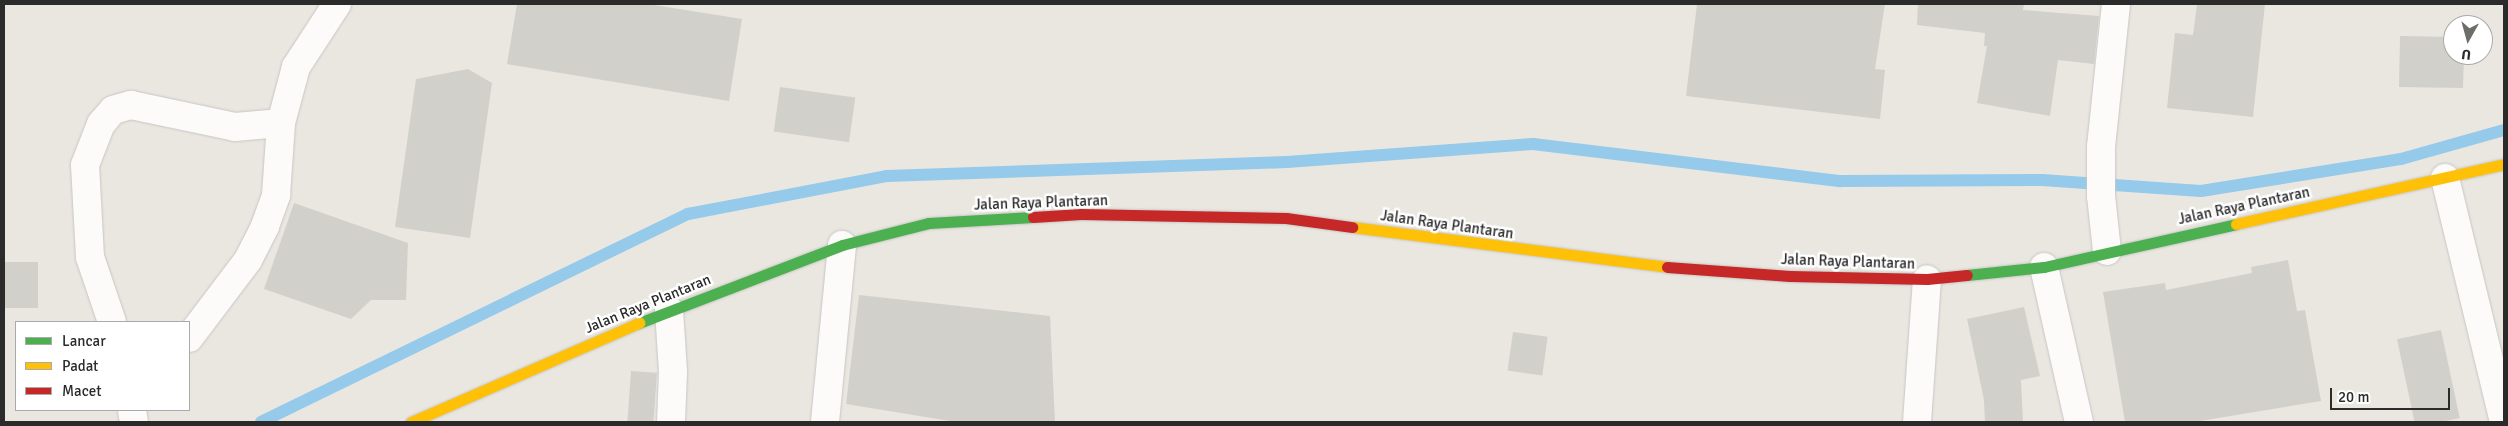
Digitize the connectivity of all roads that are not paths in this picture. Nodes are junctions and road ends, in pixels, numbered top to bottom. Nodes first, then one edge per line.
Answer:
1 (337, 4) edge
2 (2116, 4) edge
3 (281, 123) junction
4 (2504, 164) edge
5 (2445, 178) junction
6 (842, 245) junction
7 (2108, 251) junction
8 (2044, 267) junction
9 (1927, 279) junction
10 (669, 310) junction
11 (112, 321) edge
12 (190, 337) edge
13 (411, 422) edge
14 (671, 422) edge
15 (825, 422) edge
16 (1917, 422) edge
17 (2079, 422) edge
18 (2504, 422) edge

1 - 3 street
2 - 7 street
3 - 11 street
3 - 12 street
4 - 5 main road, Jalan Raya Plantaran
5 - 7 main road, Jalan Raya Plantaran
5 - 18 street
6 - 9 main road, Jalan Raya Plantaran
6 - 10 main road, Jalan Raya Plantaran
6 - 15 street
7 - 8 main road, Jalan Raya Plantaran
8 - 9 main road, Jalan Raya Plantaran
8 - 17 street
9 - 16 street
10 - 13 main road, Jalan Raya Plantaran
10 - 14 street

